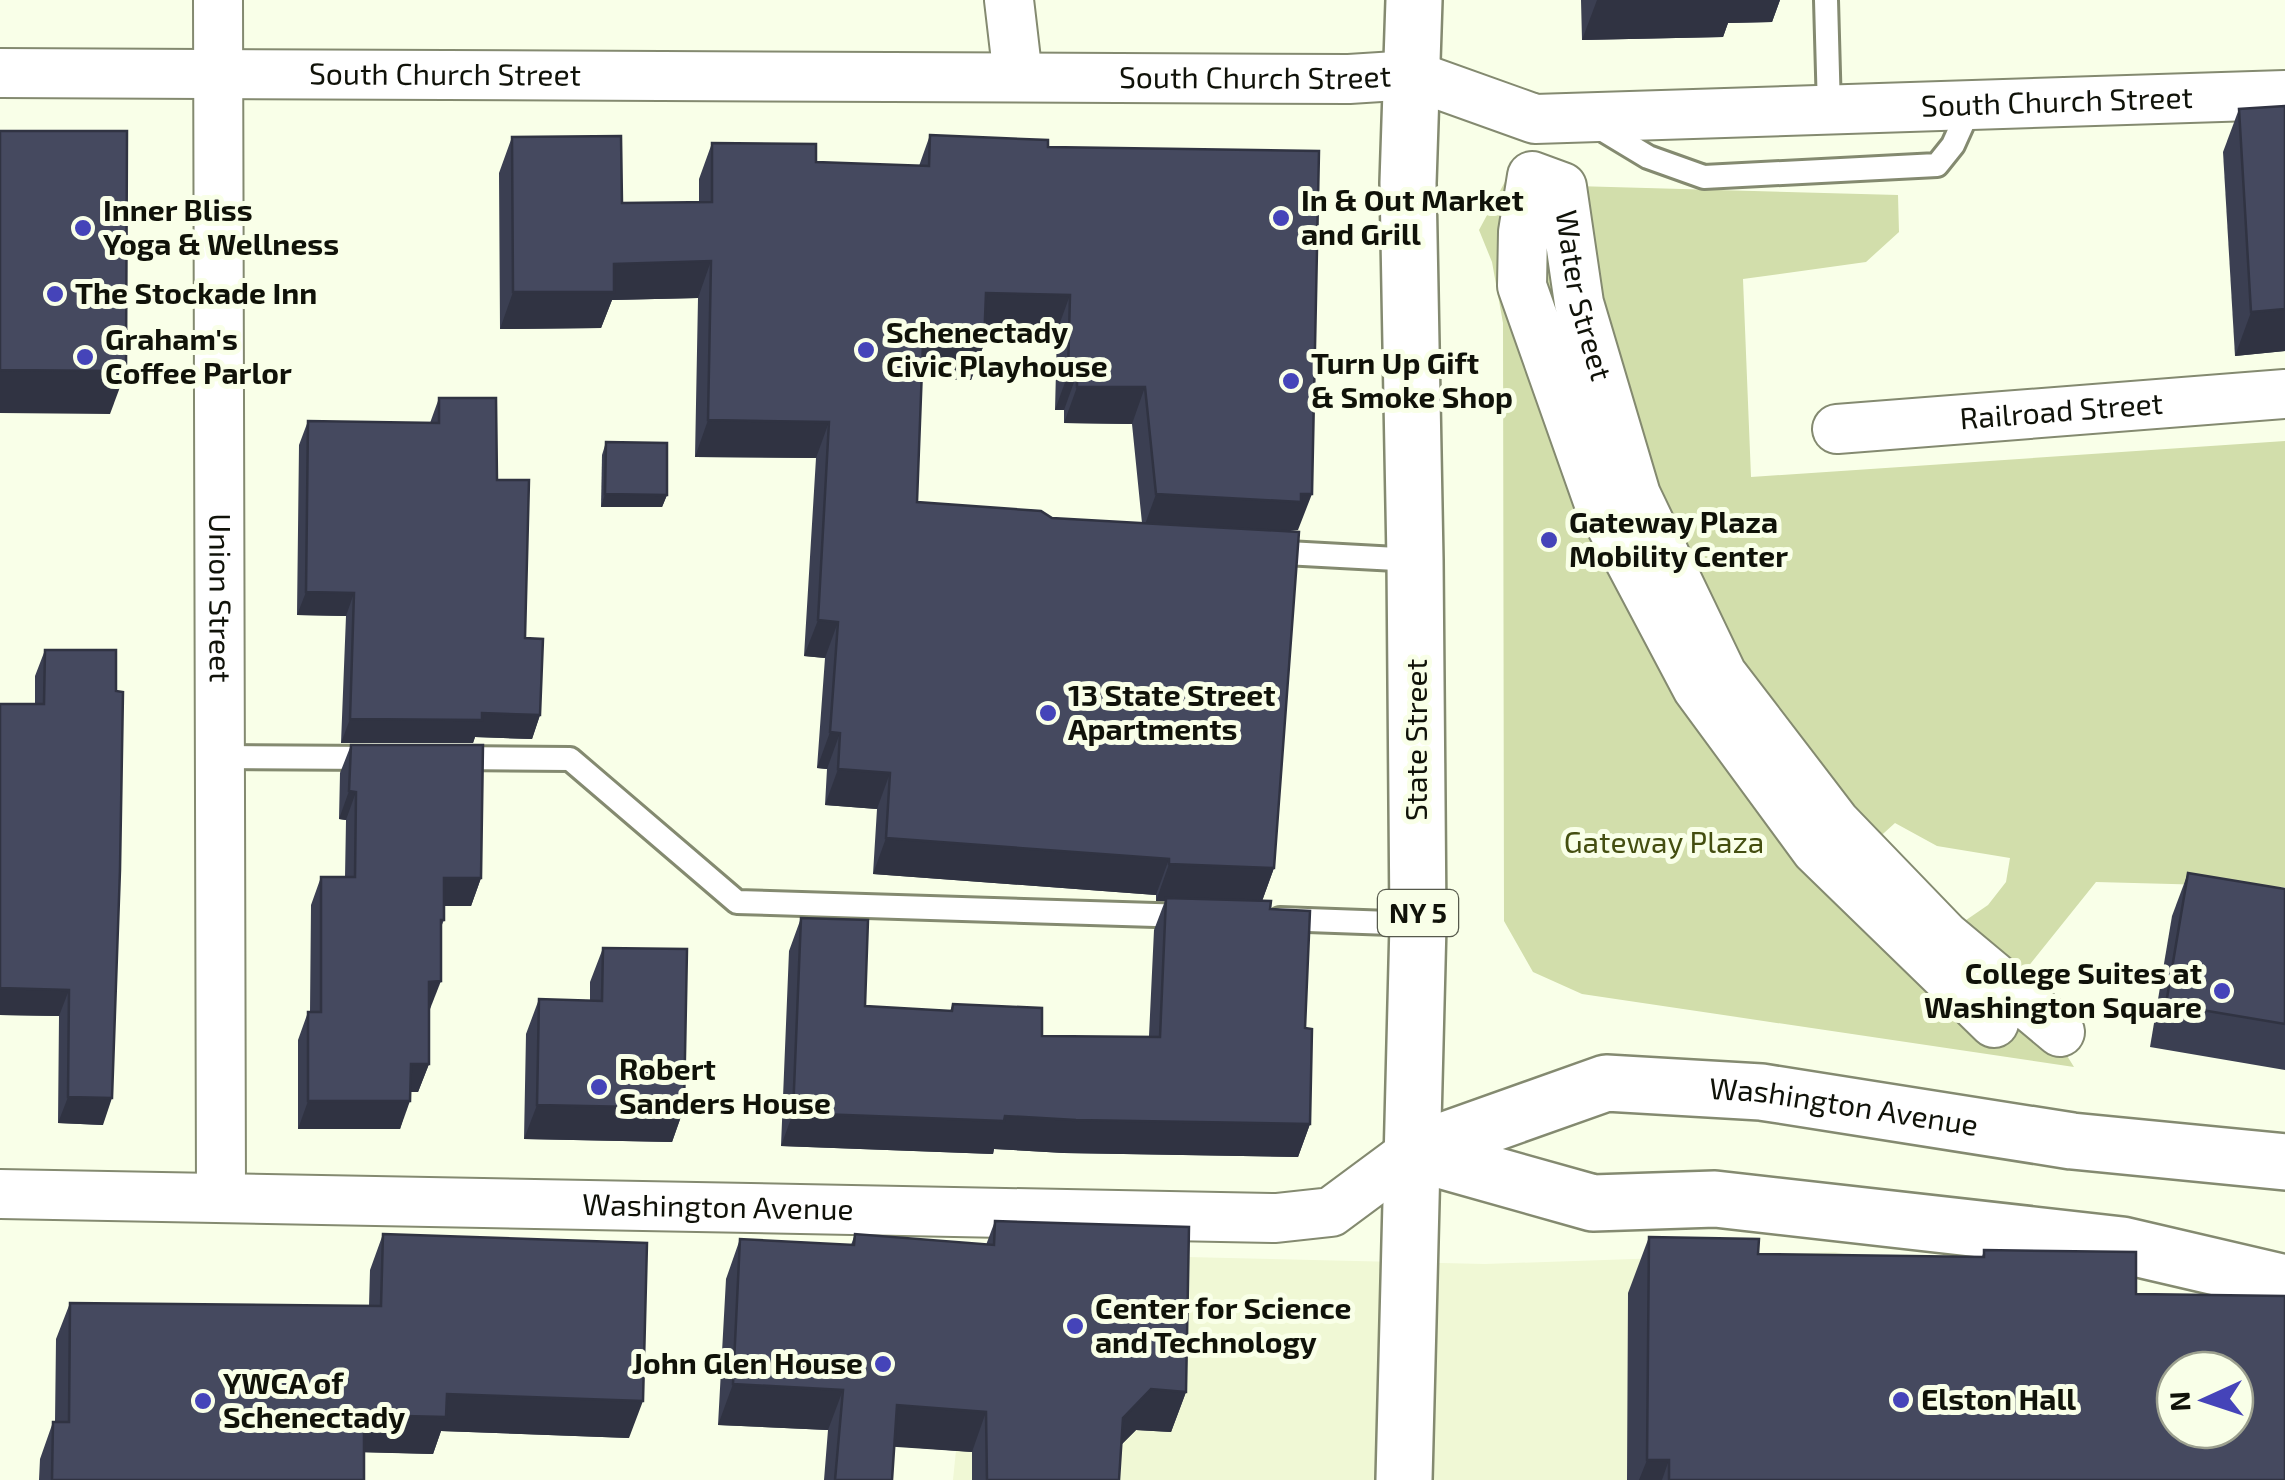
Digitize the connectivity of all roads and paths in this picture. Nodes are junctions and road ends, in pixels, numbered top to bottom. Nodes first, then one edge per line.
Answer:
1 (218, 0) edge
2 (1009, 0) edge
3 (1414, 0) edge
4 (1826, 0) edge
5 (0, 73) edge
6 (218, 73) junction
7 (1412, 75) junction
8 (1018, 76) junction
9 (2285, 95) edge
10 (1972, 106) junction
11 (1829, 110) junction
12 (1583, 118) junction
13 (2285, 394) edge
14 (1838, 429) dead end
15 (1247, 551) edge
16 (1415, 560) junction
17 (220, 757) junction
18 (393, 758) edge
19 (432, 758) edge
20 (1216, 917) edge
21 (1256, 918) edge
22 (1418, 924) junction
23 (1994, 1023) dead end
24 (2060, 1032) dead end
25 (2072, 1141) junction
26 (1412, 1152) junction
27 (2285, 1162) edge
28 (0, 1194) edge
29 (221, 1198) junction
30 (2285, 1198) edge
31 (2285, 1283) edge
32 (1404, 1480) edge

1 - 6 street, Union Street
2 - 8 street
3 - 7 main road, State Street / NY 5
4 - 11 lane
5 - 6 street, South Church Street
6 - 8 street, South Church Street
6 - 17 street, Union Street
7 - 8 street, South Church Street
7 - 12 street, South Church Street
7 - 16 main road, State Street / NY 5
9 - 10 street, South Church Street
10 - 11 street, South Church Street
10 - 12 lane
11 - 12 street, South Church Street
13 - 14 street, Railroad Street
15 - 16 lane
16 - 22 main road, State Street / NY 5
17 - 18 lane
17 - 29 street, Union Street
19 - 20 lane
21 - 22 lane
22 - 26 main road, State Street / NY 5
23 - 24 street, Water Street
25 - 26 main road, Washington Avenue
25 - 27 main road, Washington Avenue
25 - 30 main road
26 - 29 street, Washington Avenue
26 - 31 main road
26 - 32 main road, State Street / NY 5
28 - 29 street, Washington Avenue

